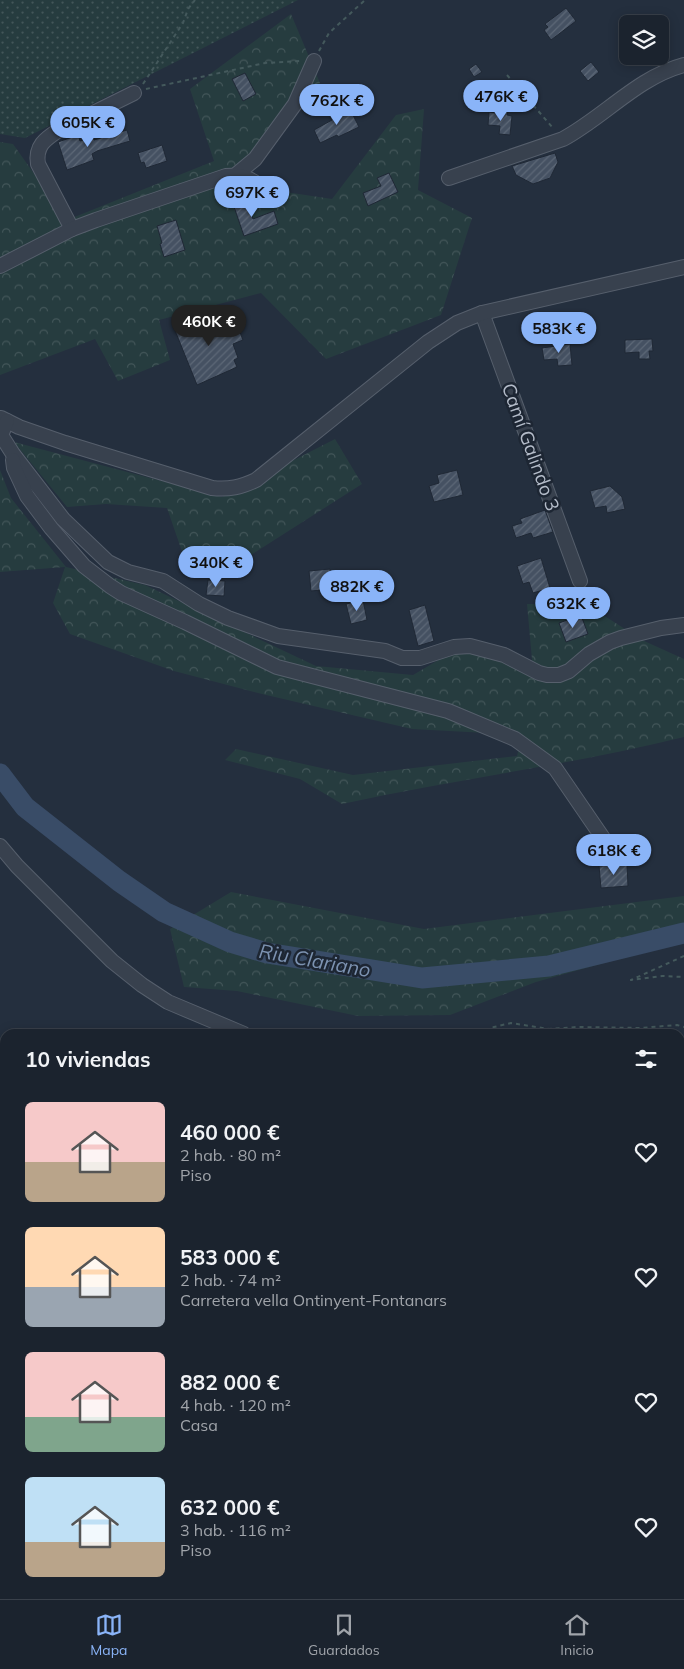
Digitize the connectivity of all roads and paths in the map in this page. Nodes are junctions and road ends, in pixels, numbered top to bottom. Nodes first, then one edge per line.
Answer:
1 (195, 0) edge
2 (365, 0) edge
3 (314, 61) junction
4 (684, 65) edge
5 (507, 75) dead end
6 (136, 92) junction
7 (563, 139) junction
8 (237, 174) junction
9 (449, 178) dead end
10 (267, 191) dead end
11 (72, 229) junction
12 (0, 266) edge
13 (684, 267) edge
14 (482, 314) junction
15 (4, 419) edge
16 (13, 454) junction
17 (580, 581) dead end
18 (684, 625) edge
19 (605, 841) dead end
20 (0, 846) edge
21 (684, 956) edge
22 (684, 977) edge
23 (684, 1027) edge
24 (232, 1029) edge
25 (489, 1029) edge
26 (549, 1029) edge
27 (549, 1029) edge

1 - 6 path
2 - 3 path
3 - 6 path
3 - 8 street
4 - 7 street
5 - 7 path
6 - 11 street
7 - 9 street
8 - 10 street
8 - 11 street
11 - 12 street
13 - 14 street
14 - 15 street
14 - 17 street, Camí Galindo 3
15 - 16 street
16 - 18 street
16 - 19 street
20 - 24 street
21 - 22 path
23 - 27 path
25 - 26 path

